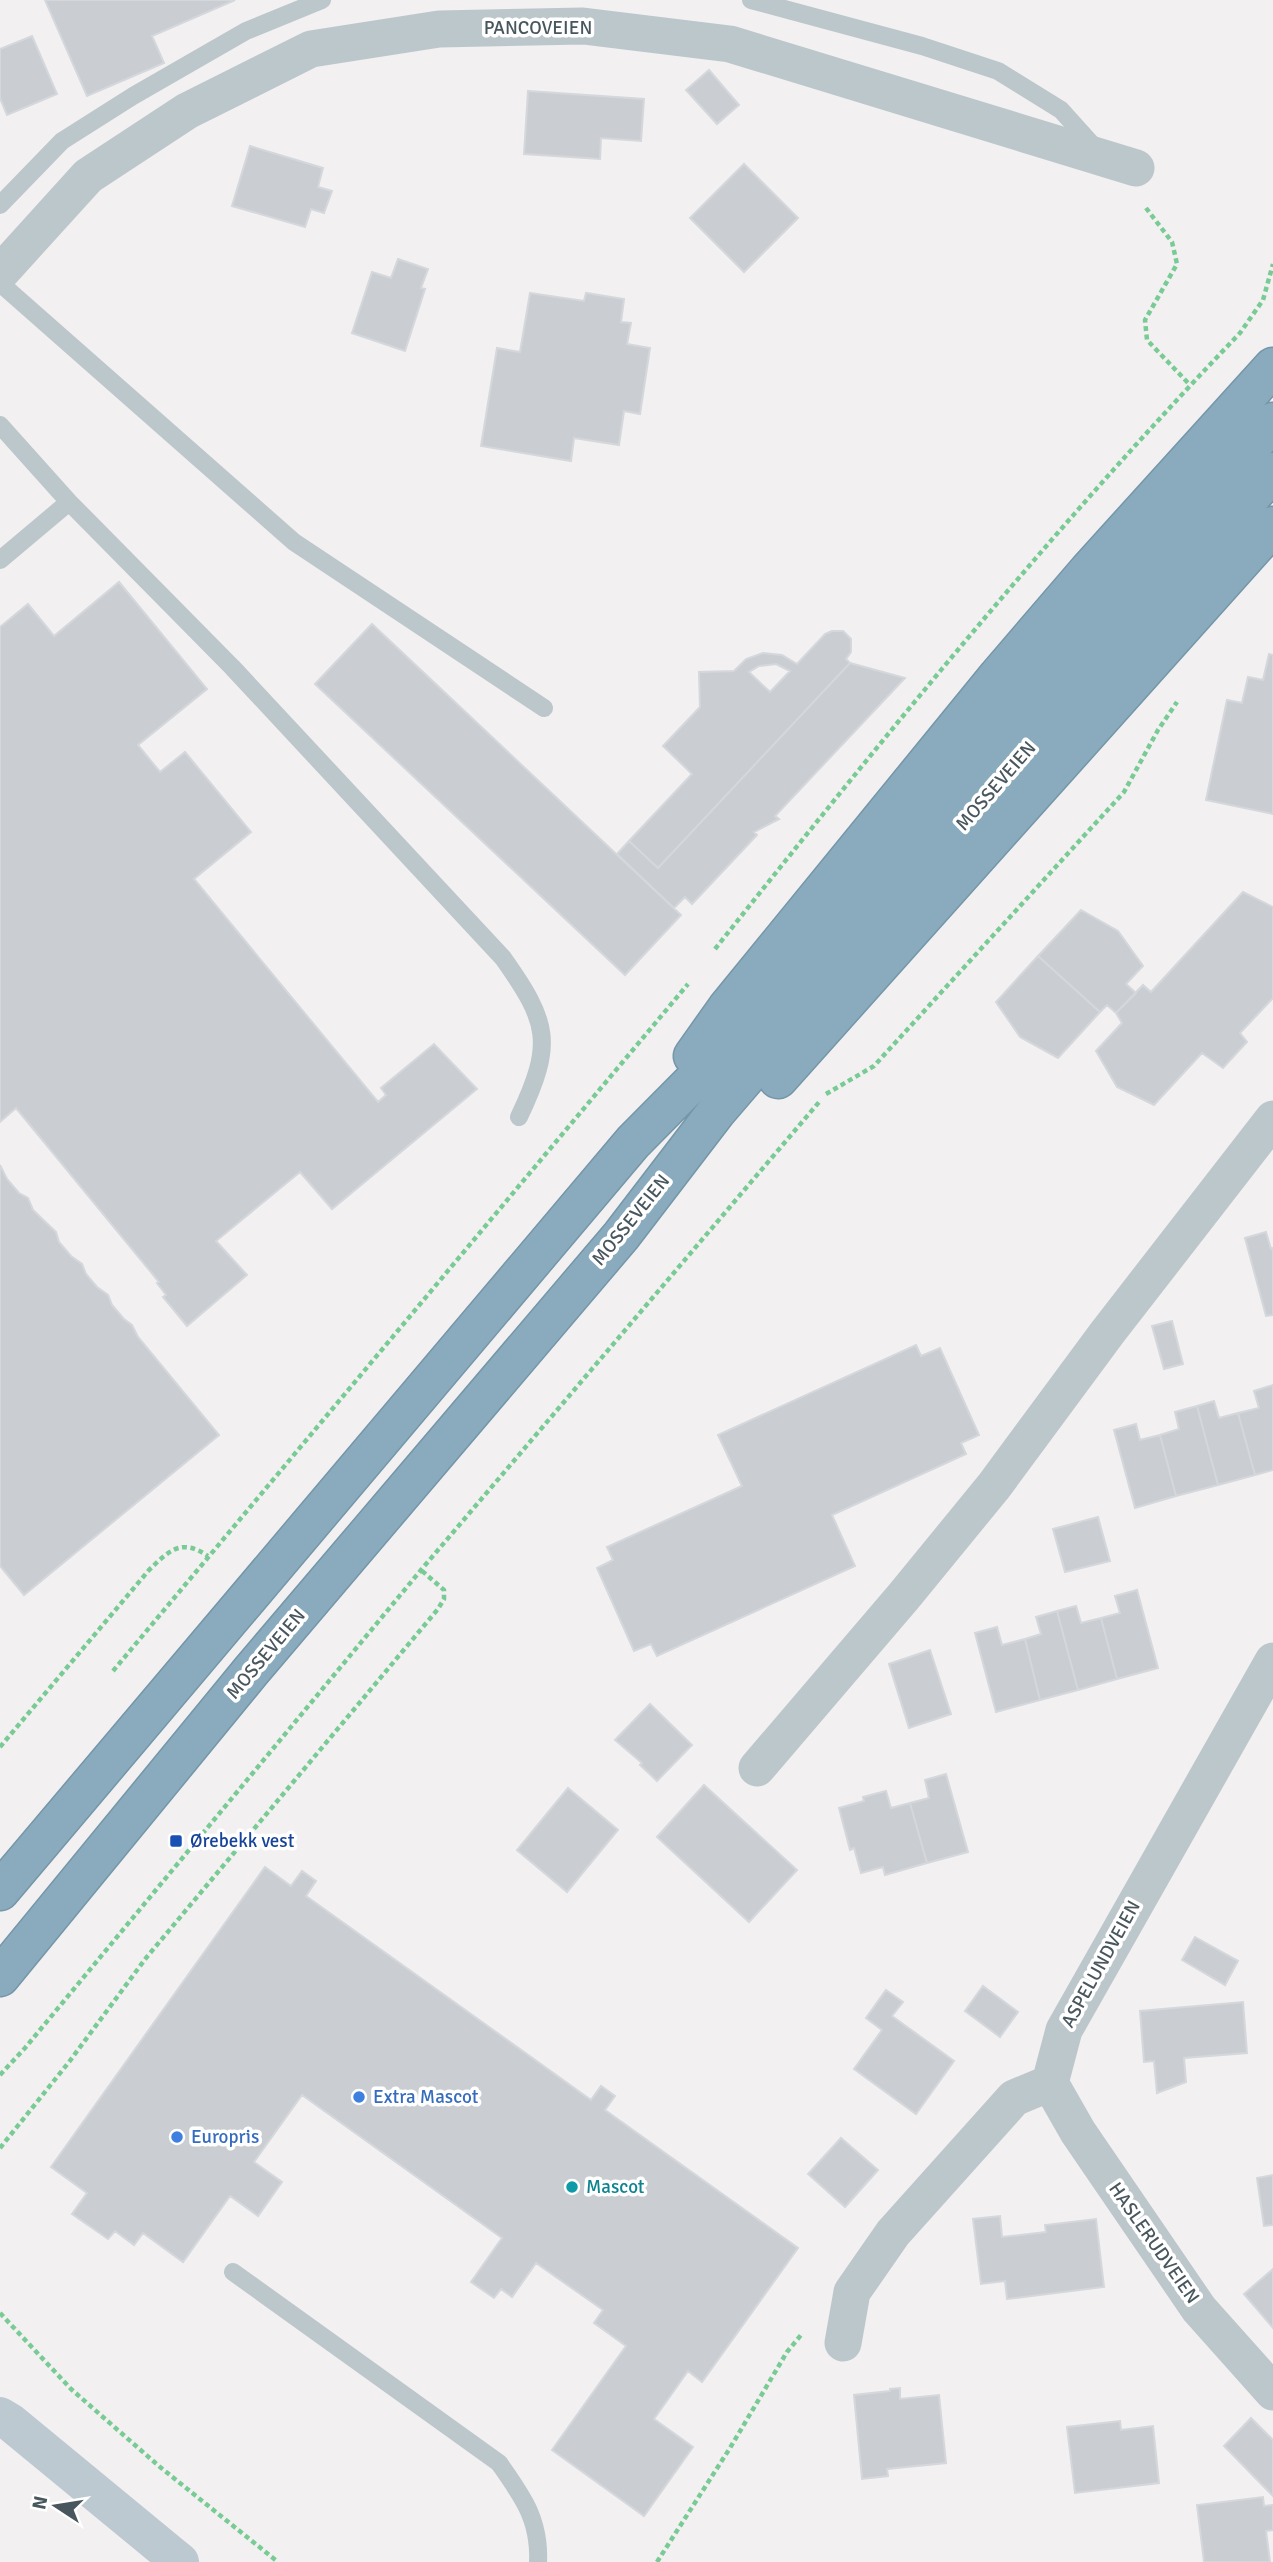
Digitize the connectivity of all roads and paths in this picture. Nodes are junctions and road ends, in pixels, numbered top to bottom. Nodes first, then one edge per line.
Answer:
1 (323, 0) edge
2 (751, 0) edge
3 (1120, 163) junction
4 (0, 205) edge
5 (1273, 264) edge
6 (0, 273) edge
7 (0, 283) edge
8 (1273, 367) edge
9 (1190, 385) junction
10 (1273, 422) edge
11 (0, 425) edge
12 (1273, 472) edge
13 (69, 502) junction
14 (1273, 526) edge
15 (0, 560) edge
16 (1182, 696) dead end
17 (544, 708) dead end
18 (714, 950) dead end
19 (689, 982) dead end
20 (519, 1116) dead end
21 (1273, 1119) edge
22 (633, 1142) junction
23 (621, 1236) junction
24 (208, 1556) junction
25 (421, 1570) junction
26 (1273, 1661) edge
27 (113, 1671) dead end
28 (0, 1747) edge
29 (757, 1768) dead end
30 (0, 1891) edge
31 (0, 1977) edge
32 (0, 2075) edge
33 (1050, 2083) junction
34 (0, 2148) edge
35 (233, 2272) dead end
36 (0, 2313) edge
37 (802, 2334) dead end
38 (843, 2343) dead end
39 (1273, 2392) edge
40 (3, 2414) edge
41 (180, 2562) edge
42 (278, 2562) edge
43 (538, 2562) edge
44 (657, 2562) edge

1 - 4 lane
2 - 3 lane
3 - 6 street, PANCOVEIEN
3 - 9 path
5 - 9 path
7 - 17 lane
8 - 22 highway
9 - 18 path
10 - 22 highway, MOSSEVEIEN
11 - 13 lane
12 - 23 highway, MOSSEVEIEN
13 - 15 lane
13 - 20 lane
14 - 23 highway
16 - 25 path
19 - 24 path
21 - 29 street
22 - 30 highway, MOSSEVEIEN
23 - 31 highway, MOSSEVEIEN
24 - 27 path
24 - 28 path
25 - 32 path
25 - 34 path
26 - 33 street, ASPELUNDVEIEN
33 - 38 street
33 - 39 street, HASLERUDVEIEN
35 - 43 lane
36 - 42 path
37 - 44 path
40 - 41 main road

